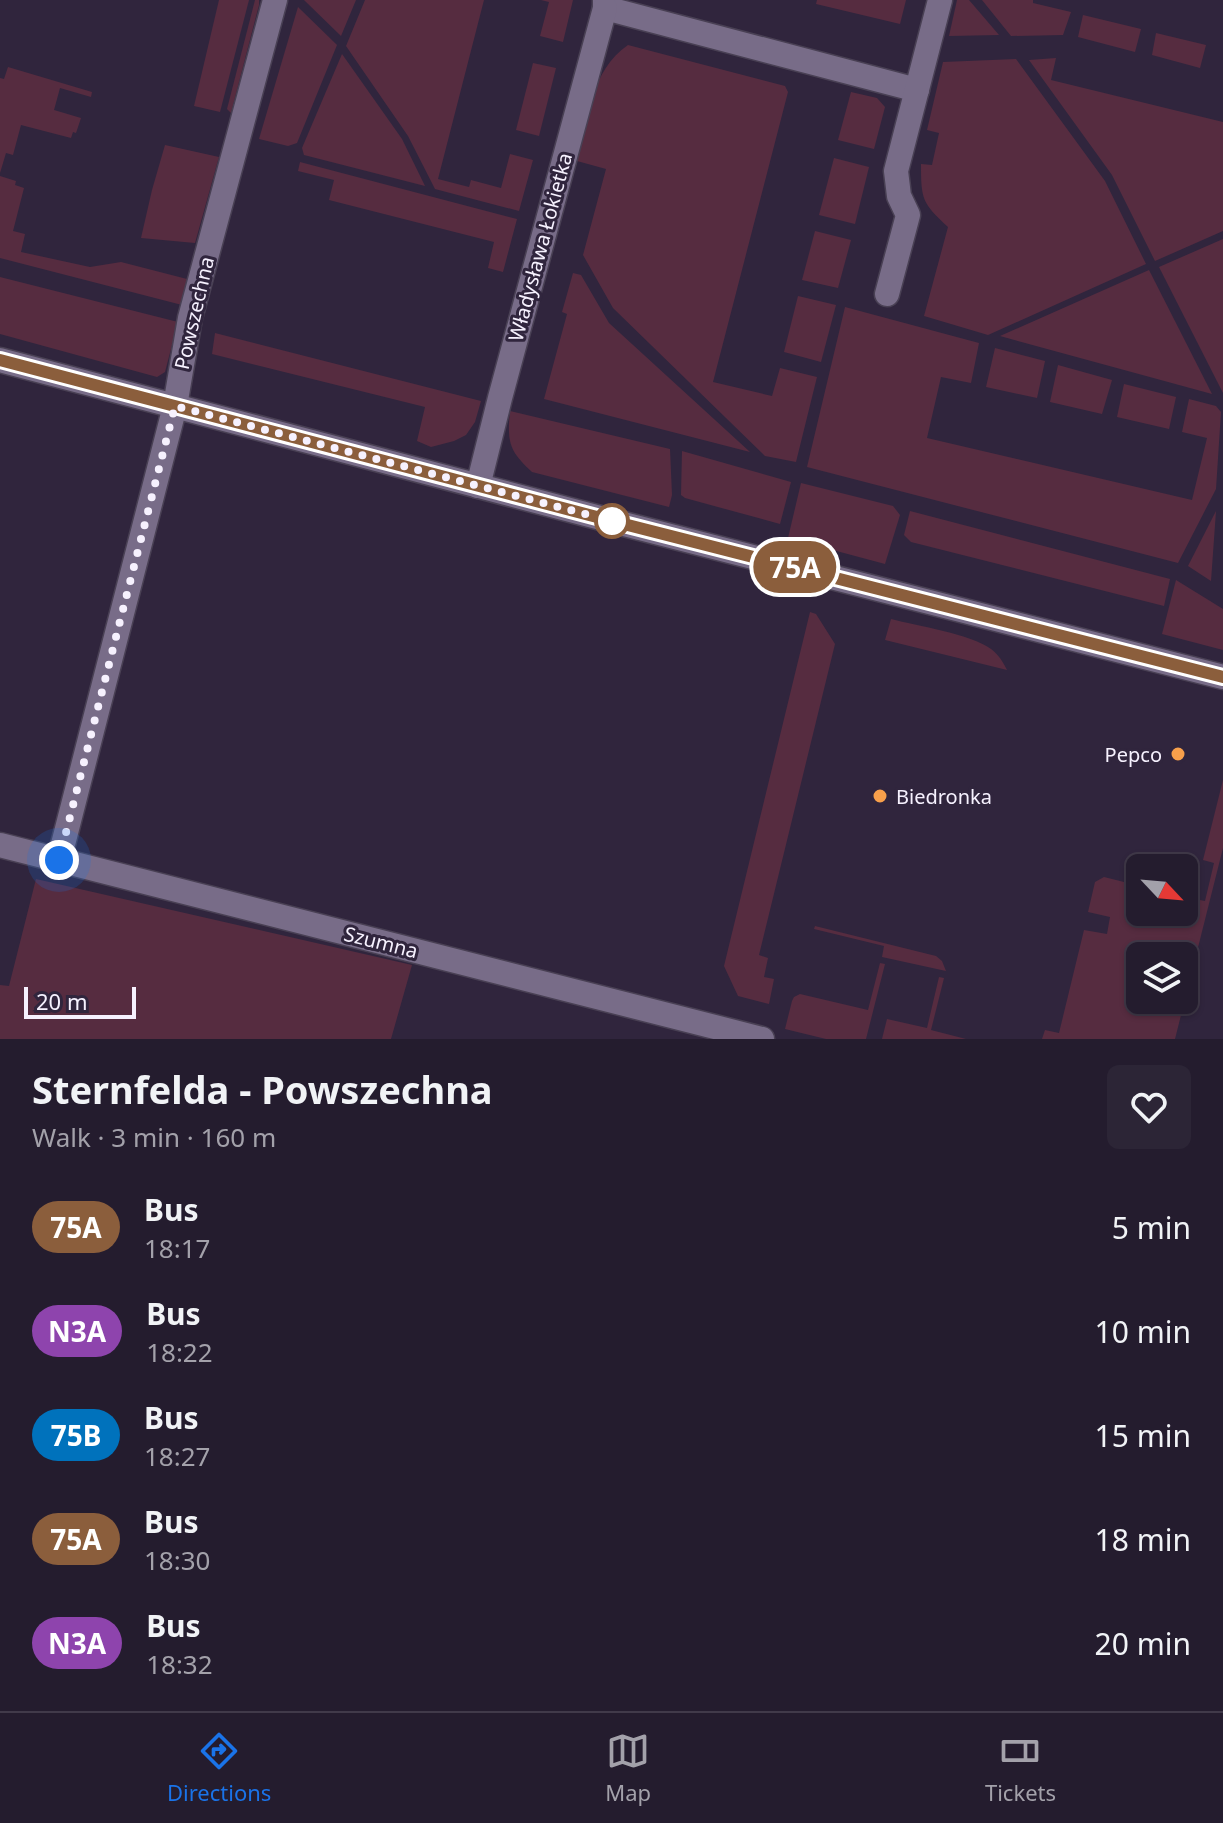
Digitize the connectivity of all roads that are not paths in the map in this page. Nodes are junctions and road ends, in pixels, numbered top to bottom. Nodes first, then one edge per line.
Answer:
1 (275, 0) edge
2 (940, 0) edge
3 (605, 4) edge
4 (917, 90) junction
5 (887, 294) dead end
6 (0, 360) edge
7 (175, 406) junction
8 (478, 486) junction
9 (1223, 677) edge
10 (0, 845) edge
11 (59, 860) junction
12 (762, 1039) edge

1 - 7 street, Powszechna
2 - 4 street
3 - 4 street, Władysława Łokietka
3 - 8 street, Władysława Łokietka
4 - 5 street
6 - 7 street
7 - 8 street
7 - 11 street, Powszechna
8 - 9 street
10 - 11 street, Szumna
11 - 12 street, Szumna

